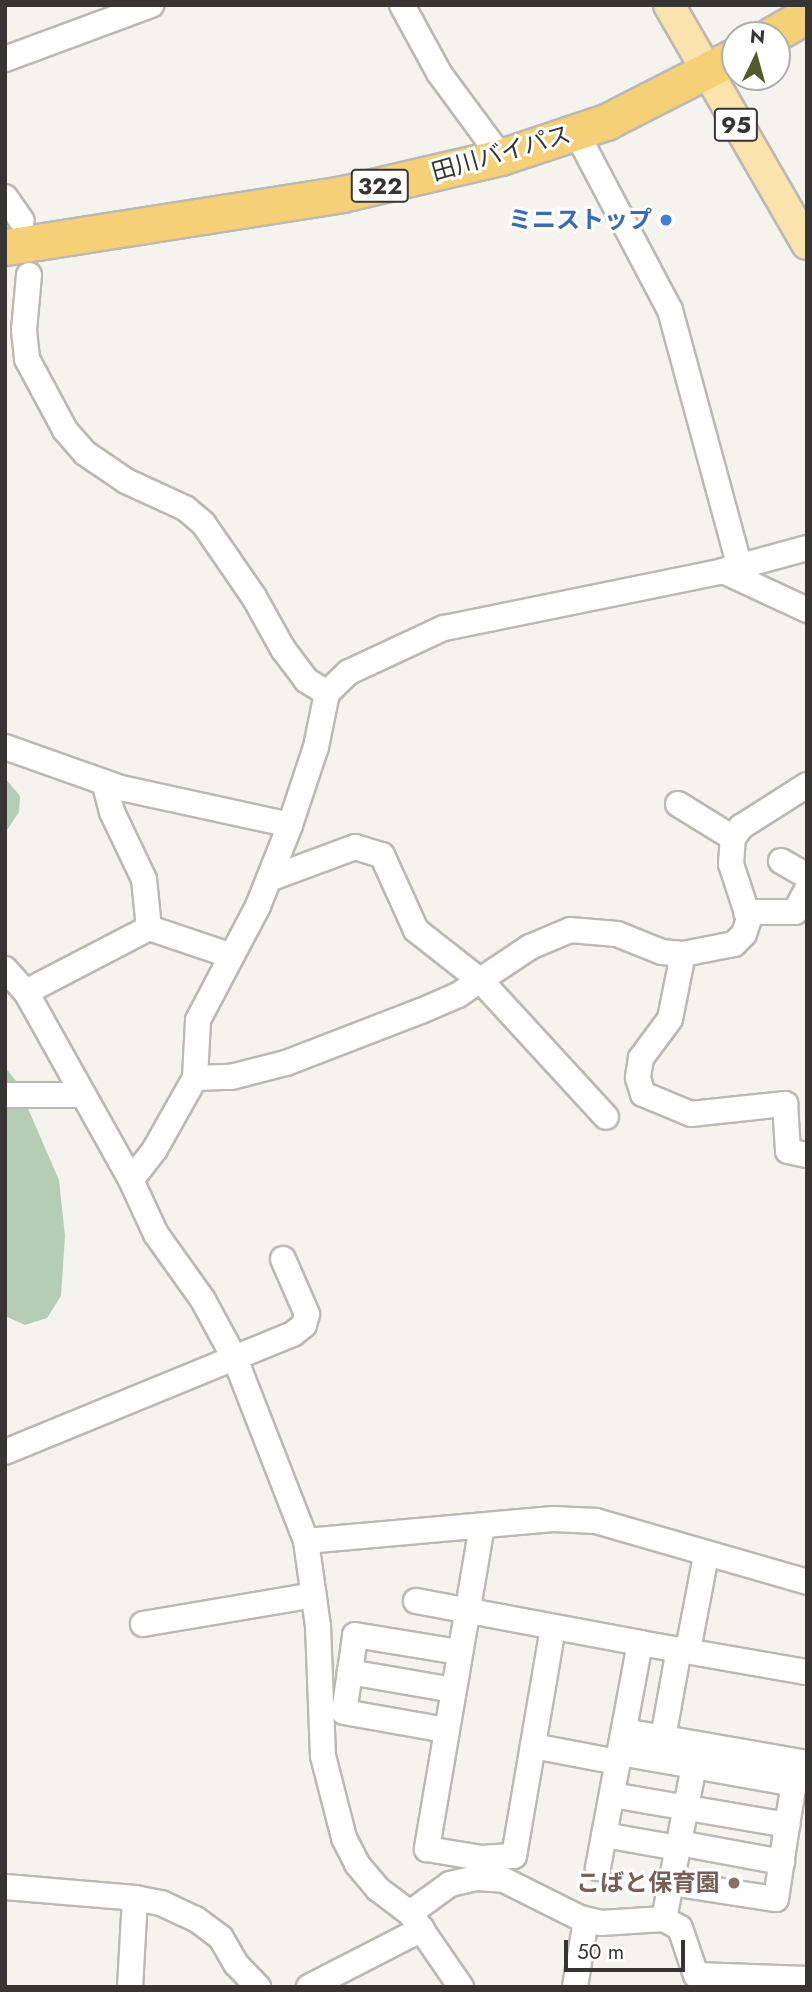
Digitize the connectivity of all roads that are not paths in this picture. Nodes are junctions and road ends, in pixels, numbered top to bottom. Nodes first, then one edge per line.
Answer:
1 (151, 5) edge
2 (402, 5) edge
3 (669, 5) edge
4 (807, 15) edge
5 (791, 24) edge
6 (5, 59) edge
7 (721, 64) edge
8 (705, 74) junction
9 (576, 132) junction
10 (501, 157) junction
11 (5, 197) edge
12 (14, 234) edge
13 (807, 244) edge
14 (29, 275) dead end
15 (807, 548) edge
16 (732, 569) junction
17 (807, 610) edge
18 (327, 693) junction
19 (5, 747) edge
20 (104, 782) junction
21 (807, 785) edge
22 (677, 804) dead end
23 (290, 825) junction
24 (733, 838) junction
25 (781, 861) dead end
26 (807, 876) edge
27 (269, 879) junction
28 (807, 889) edge
29 (746, 912) junction
30 (149, 928) junction
31 (683, 954) junction
32 (229, 955) junction
33 (5, 969) edge
34 (482, 982) junction
35 (26, 992) junction
36 (195, 1078) junction
37 (5, 1095) edge
38 (83, 1095) junction
39 (606, 1118) dead end
40 (807, 1155) edge
41 (131, 1180) junction
42 (283, 1259) dead end
43 (236, 1361) junction
44 (5, 1452) edge
45 (482, 1526) junction
46 (306, 1541) junction
47 (706, 1556) junction
48 (807, 1582) edge
49 (314, 1595) junction
50 (416, 1601) dead end
51 (466, 1611) junction
52 (143, 1624) dead end
53 (553, 1627) junction
54 (640, 1643) junction
55 (684, 1649) junction
56 (459, 1652) junction
57 (350, 1672) junction
58 (807, 1672) edge
59 (453, 1690) junction
60 (446, 1730) junction
61 (663, 1738) junction
62 (533, 1746) junction
63 (621, 1748) junction
64 (694, 1766) junction
65 (799, 1773) edge
66 (612, 1795) junction
67 (686, 1808) junction
68 (787, 1825) junction
69 (604, 1835) junction
70 (678, 1846) junction
71 (782, 1862) junction
72 (598, 1868) dead end
73 (671, 1883) junction
74 (5, 1887) edge
75 (135, 1898) junction
76 (664, 1919) junction
77 (586, 1920) junction
78 (416, 1921) junction
79 (807, 1979) edge
80 (697, 1981) edge
81 (130, 1987) edge
82 (258, 1987) edge
83 (309, 1987) edge
84 (461, 1987) edge
85 (575, 1987) edge

1 - 6 street
2 - 10 street
3 - 8 main road, 95
4 - 5 highway
7 - 8 highway, 田川バイパス / 322
8 - 9 highway, 田川バイパス / 322
8 - 13 main road, 95
9 - 10 highway, 田川バイパス / 322
9 - 16 street
10 - 12 highway, 田川バイパス / 322
11 - 12 street
14 - 18 street
15 - 16 street
16 - 17 street
16 - 18 street
18 - 23 street
19 - 20 street
20 - 23 street
20 - 30 street
21 - 24 street
22 - 24 street
23 - 27 street
24 - 29 street
25 - 26 street
27 - 32 street
27 - 34 street
28 - 29 street
29 - 31 street
30 - 32 street
30 - 35 street
31 - 34 street
31 - 40 street
32 - 36 street
33 - 35 street
34 - 36 street
34 - 39 street
35 - 38 street
36 - 41 street
37 - 38 street
38 - 41 street
41 - 43 street
42 - 43 street
43 - 44 street
43 - 46 street
45 - 46 street
45 - 47 street
45 - 51 street
46 - 49 street
47 - 48 street
47 - 55 street
49 - 52 street
49 - 78 street
50 - 51 street
51 - 53 street
51 - 56 street
53 - 54 street
53 - 62 street
54 - 55 street
54 - 63 street
55 - 58 street
55 - 61 street
56 - 57 street
56 - 59 street
57 - 59 street
57 - 60 street
59 - 60 street
60 - 62 street
61 - 63 street
61 - 65 street
62 - 63 street
63 - 64 street
63 - 66 street
64 - 65 street
64 - 67 street
65 - 68 street
66 - 67 street
66 - 69 street
67 - 68 street
67 - 70 street
68 - 71 street
69 - 70 street
69 - 72 street
70 - 71 street
70 - 73 street
71 - 73 street
73 - 76 street
74 - 75 street
75 - 81 street
75 - 82 street
76 - 77 street
76 - 80 street
77 - 78 street
77 - 85 street
78 - 83 street
78 - 84 street
79 - 80 street

